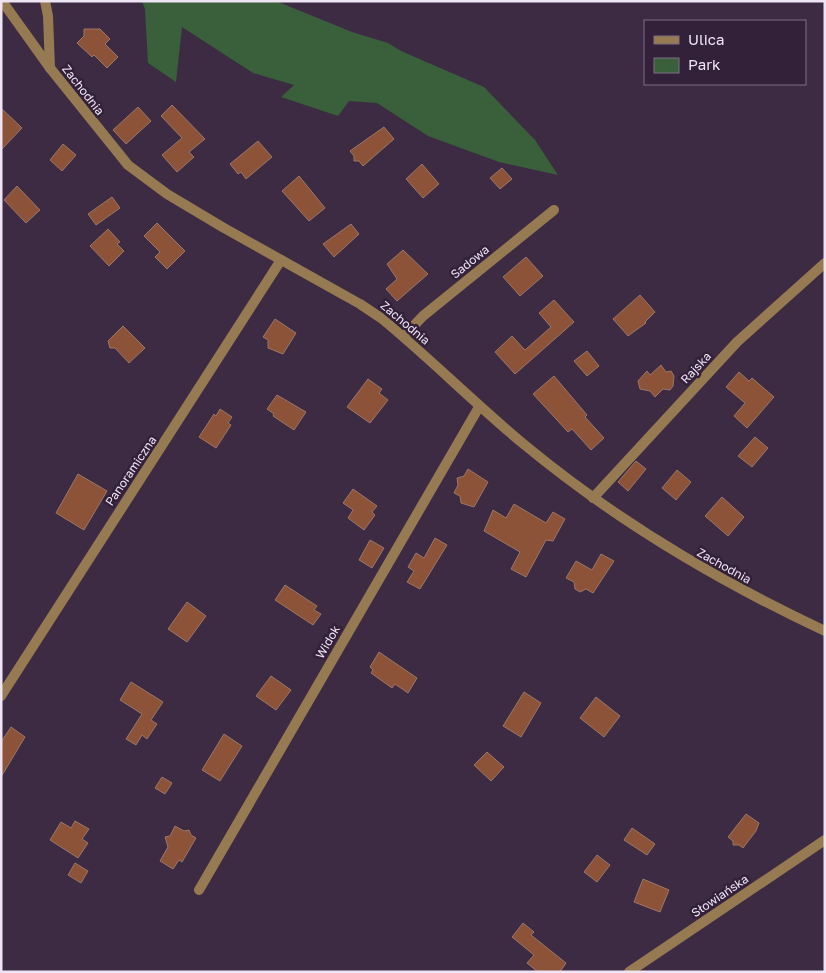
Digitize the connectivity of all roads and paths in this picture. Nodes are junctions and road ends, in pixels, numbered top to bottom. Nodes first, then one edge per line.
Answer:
1 (2, 1) edge
2 (44, 1) edge
3 (50, 68) junction
4 (554, 210) dead end
5 (281, 260) junction
6 (825, 263) edge
7 (404, 336) junction
8 (479, 407) junction
9 (593, 498) junction
10 (825, 631) edge
11 (1, 696) edge
12 (825, 840) edge
13 (199, 890) dead end
14 (629, 972) edge

1 - 3 street, Zachodnia
2 - 3 street
3 - 5 street, Zachodnia
4 - 7 street, Sadowa
5 - 7 street, Zachodnia
5 - 11 street, Panoramiczna
6 - 9 street, Rajska
7 - 8 street, Zachodnia
8 - 9 street, Zachodnia
8 - 13 street, Widok
9 - 10 street, Zachodnia
12 - 14 street, Słowiańska

